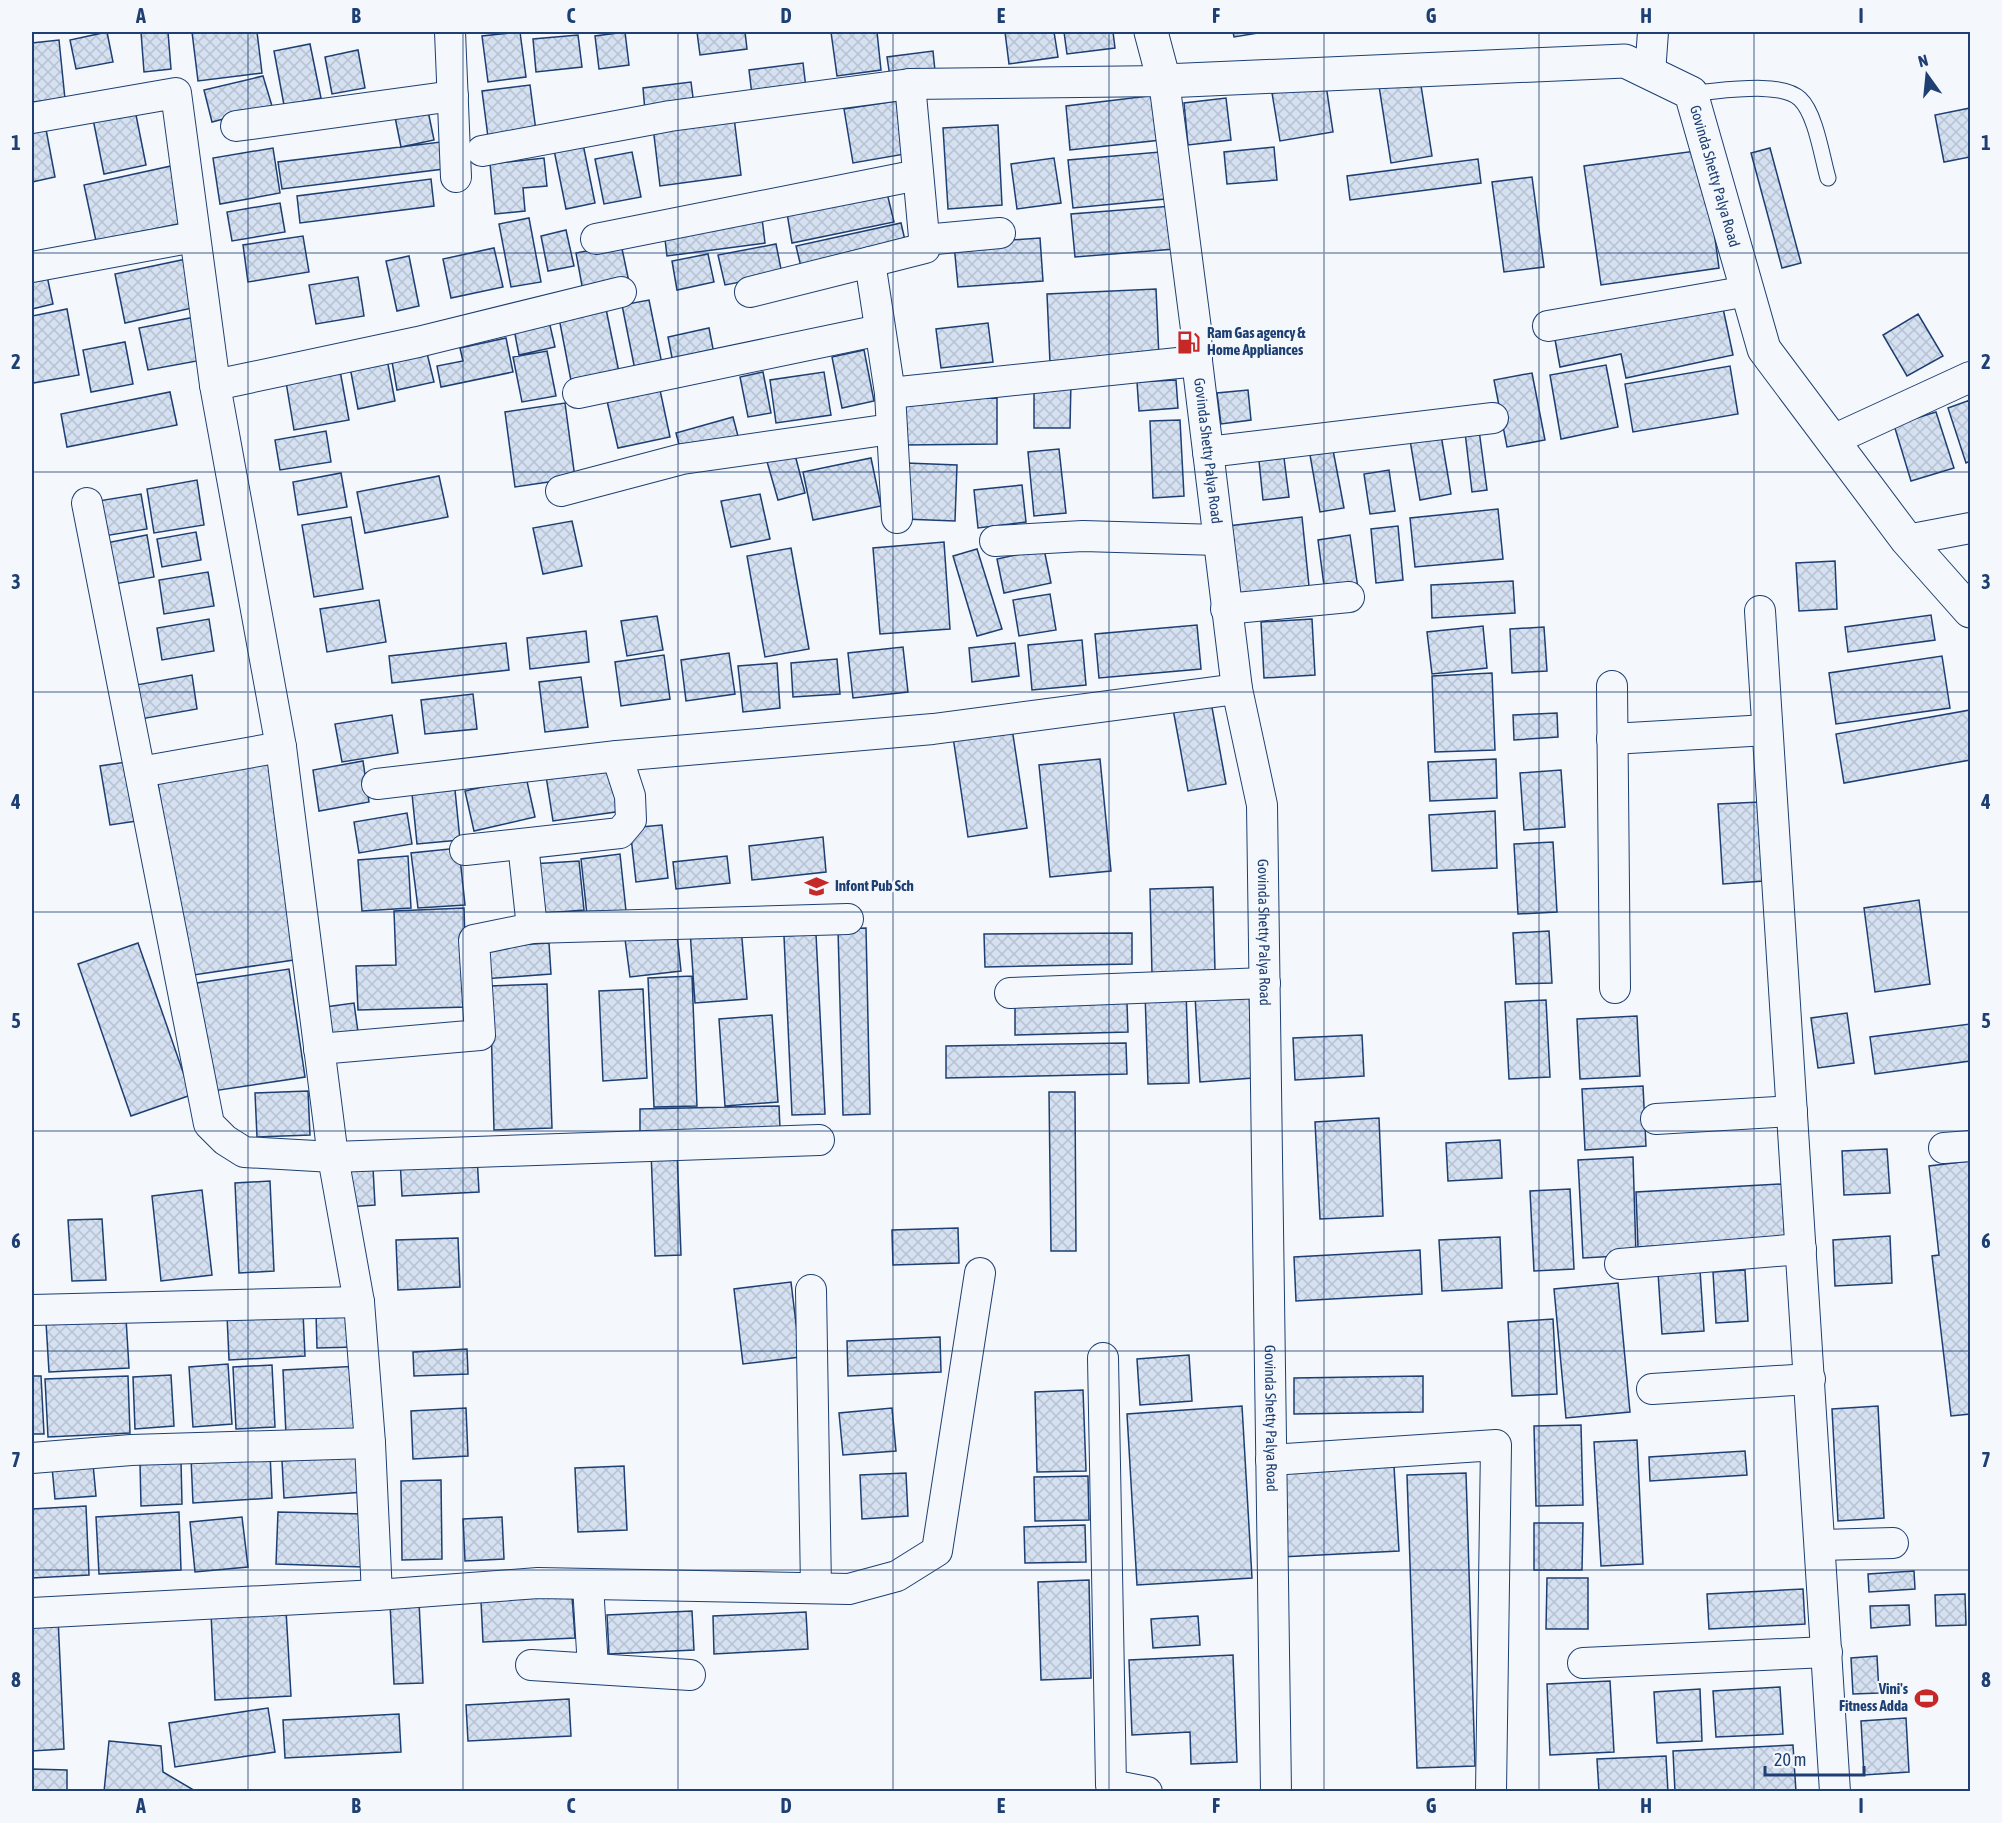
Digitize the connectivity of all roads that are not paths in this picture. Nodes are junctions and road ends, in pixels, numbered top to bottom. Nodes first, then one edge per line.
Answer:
1 (450, 32) edge
2 (1151, 32) edge
3 (1653, 32) edge
4 (1650, 73) junction
5 (1164, 81) junction
6 (910, 84) junction
7 (1691, 93) junction
8 (453, 96) junction
9 (32, 118) edge
10 (236, 126) dead end
11 (482, 151) dead end
12 (918, 175) junction
13 (456, 177) dead end
14 (1828, 178) dead end
15 (1000, 233) dead end
16 (194, 237) junction
17 (596, 239) dead end
18 (924, 240) junction
19 (870, 262) junction
20 (32, 267) edge
21 (1748, 291) junction
22 (621, 292) dead end
23 (750, 292) dead end
24 (1548, 326) dead end
25 (880, 330) junction
26 (1197, 361) junction
27 (1971, 377) edge
28 (215, 385) junction
29 (578, 393) dead end
30 (890, 393) junction
31 (1493, 418) dead end
32 (891, 429) junction
33 (1833, 440) junction
34 (1208, 452) junction
35 (561, 491) dead end
36 (87, 503) dead end
37 (897, 518) dead end
38 (1971, 528) edge
39 (1218, 540) junction
40 (1907, 540) junction
41 (995, 541) dead end
42 (1349, 597) dead end
43 (1226, 609) junction
44 (1760, 611) dead end
45 (1971, 611) edge
46 (1612, 686) dead end
47 (1237, 689) junction
48 (1767, 730) junction
49 (1612, 740) junction
50 (281, 747) junction
51 (617, 756) junction
52 (140, 772) junction
53 (377, 784) dead end
54 (523, 844) junction
55 (465, 850) dead end
56 (848, 919) dead end
57 (532, 928) junction
58 (1265, 983) junction
59 (1615, 988) dead end
60 (1010, 993) dead end
61 (319, 1049) junction
62 (1792, 1111) junction
63 (1656, 1119) dead end
64 (819, 1140) dead end
65 (333, 1157) junction
66 (1801, 1249) junction
67 (1620, 1264) dead end
68 (980, 1274) dead end
69 (811, 1290) dead end
70 (359, 1302) junction
71 (32, 1310) edge
72 (1103, 1358) dead end
73 (1810, 1379) junction
74 (1652, 1389) dead end
75 (370, 1443) junction
76 (32, 1458) edge
77 (1271, 1460) junction
78 (1893, 1543) dead end
79 (1821, 1545) junction
80 (588, 1585) junction
81 (816, 1588) junction
82 (377, 1595) junction
83 (32, 1612) edge
84 (1827, 1652) junction
85 (1583, 1663) dead end
86 (531, 1665) dead end
87 (593, 1668) junction
88 (690, 1675) dead end
89 (1147, 1791) edge
90 (1276, 1791) edge
91 (1491, 1791) edge
92 (1835, 1791) edge

1 - 8 street
2 - 5 street, Govinda Shetty Palya Road
3 - 4 street
4 - 5 street, Govinda Shetty Palya Road
4 - 7 street, Govinda Shetty Palya Road
5 - 6 street
5 - 26 street, Govinda Shetty Palya Road
6 - 11 street
6 - 12 street
7 - 14 lane
7 - 21 street, Govinda Shetty Palya Road
8 - 10 street
8 - 13 street
9 - 16 street
12 - 17 street
12 - 18 street
15 - 18 street
16 - 20 street
16 - 28 street
18 - 19 street
19 - 23 street
19 - 25 street
21 - 24 street
21 - 33 street, Govinda Shetty Palya Road
22 - 28 street
25 - 29 street
25 - 30 street
26 - 30 street
26 - 34 street, Govinda Shetty Palya Road
27 - 33 street
28 - 50 street
30 - 32 street
31 - 34 street
32 - 35 street
32 - 37 street
33 - 40 street, Govinda Shetty Palya Road
34 - 39 street, Govinda Shetty Palya Road
36 - 52 street
38 - 40 street
39 - 41 street
39 - 43 street, Govinda Shetty Palya Road
40 - 45 street, Govinda Shetty Palya Road
42 - 43 street
43 - 47 street, Govinda Shetty Palya Road
44 - 48 street
46 - 49 street
47 - 51 street
47 - 58 street, Govinda Shetty Palya Road
48 - 49 street
48 - 62 street
49 - 59 street
50 - 52 street
50 - 61 street
51 - 53 street
51 - 54 street
52 - 65 street
54 - 55 street
54 - 57 street
56 - 57 street
57 - 61 street
58 - 60 street
58 - 77 street, Govinda Shetty Palya Road
61 - 65 street
62 - 63 street
62 - 66 street
64 - 65 street
65 - 70 street
66 - 67 street
66 - 73 street
68 - 81 street
69 - 81 street
70 - 71 street
70 - 75 street
72 - 89 street
73 - 74 street
73 - 79 street
75 - 76 street
75 - 82 street
77 - 90 street, Govinda Shetty Palya Road
77 - 91 street
78 - 79 street
79 - 84 street
80 - 81 street
80 - 82 street
80 - 87 street
82 - 83 street
84 - 85 street
84 - 92 street
86 - 87 street
87 - 88 street

